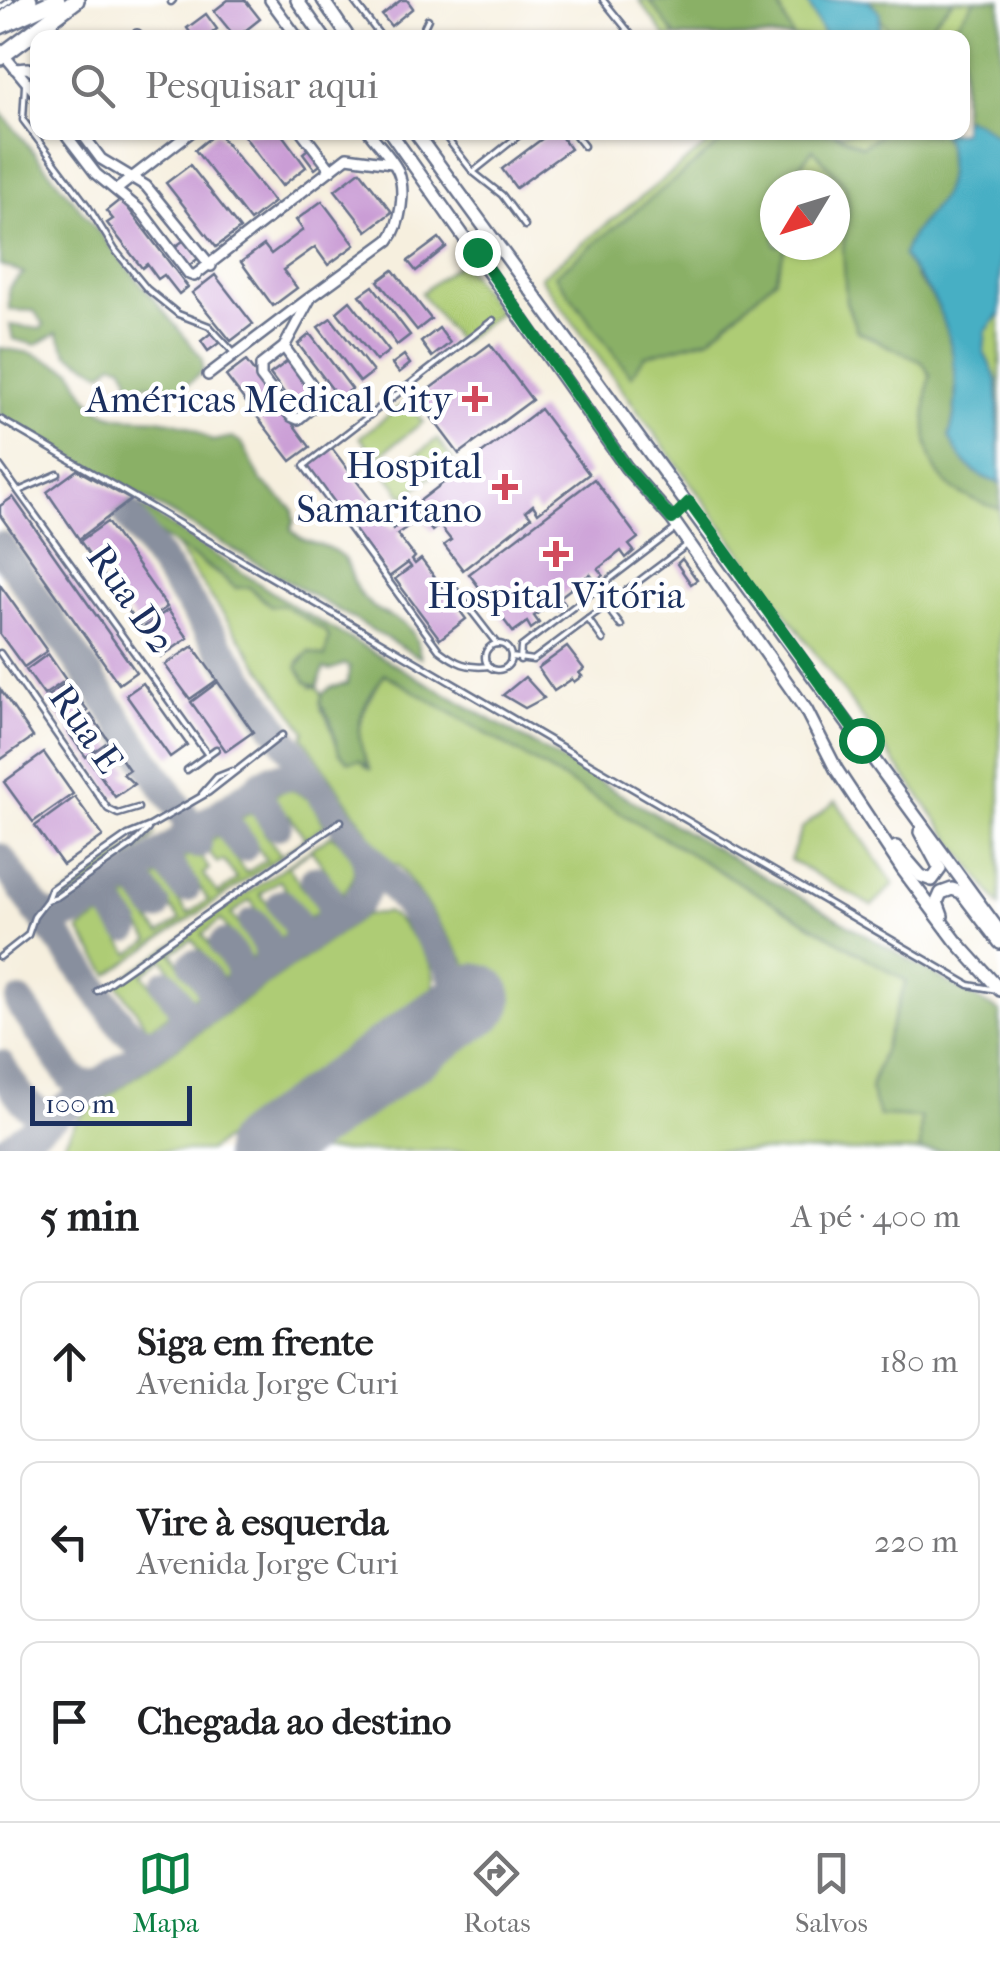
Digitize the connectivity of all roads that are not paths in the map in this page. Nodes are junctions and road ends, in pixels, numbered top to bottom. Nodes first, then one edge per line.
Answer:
1 (11, 0) edge
2 (30, 0) edge
3 (57, 0) edge
4 (76, 0) edge
5 (270, 0) edge
6 (297, 0) edge
7 (323, 0) edge
8 (352, 0) edge
9 (603, 0) edge
10 (0, 8) edge
11 (428, 19) dead end
12 (0, 24) edge
13 (36, 30) edge
14 (292, 30) edge
15 (318, 30) edge
16 (344, 30) edge
17 (376, 30) edge
18 (423, 30) edge
19 (627, 30) edge
20 (30, 35) edge
21 (2, 56) edge
22 (15, 68) junction
23 (30, 70) edge
24 (25, 80) junction
25 (30, 86) edge
26 (30, 128) edge
27 (39, 140) edge
28 (70, 140) edge
29 (87, 140) edge
30 (180, 140) edge
31 (308, 140) edge
32 (375, 140) edge
33 (396, 140) edge
34 (421, 140) edge
35 (448, 140) edge
36 (513, 140) edge
37 (580, 140) edge
38 (584, 146) dead end
39 (429, 152) junction
40 (412, 163) junction
41 (395, 168) junction
42 (331, 170) junction
43 (473, 172) junction
44 (133, 176) junction
45 (116, 190) junction
46 (525, 226) dead end
47 (210, 266) junction
48 (311, 298) junction
49 (492, 320) dead end
50 (284, 347) junction
51 (235, 354) junction
52 (208, 375) dead end
53 (0, 419) edge
54 (0, 466) edge
55 (58, 474) dead end
56 (9, 476) junction
57 (0, 482) edge
58 (20, 490) junction
59 (689, 502) junction
60 (674, 524) junction
61 (687, 546) junction
62 (448, 582) dead end
63 (606, 606) junction
64 (588, 618) junction
65 (621, 626) dead end
66 (602, 640) dead end
67 (497, 644) junction
68 (0, 653) edge
69 (510, 657) junction
70 (520, 660) junction
71 (489, 666) junction
72 (282, 736) dead end
73 (216, 749) dead end
74 (208, 755) junction
75 (188, 770) dead end
76 (893, 784) junction
77 (138, 808) dead end
78 (867, 814) junction
79 (341, 821) dead end
80 (150, 826) junction
81 (47, 900) junction
82 (1000, 932) edge
83 (1000, 943) edge
84 (968, 955) junction
85 (0, 957) edge
86 (1000, 990) edge
87 (97, 991) dead end

1 - 10 lane
2 - 12 highway
3 - 12 highway
4 - 13 highway
5 - 14 street
6 - 15 street
7 - 16 street
8 - 17 lane
9 - 19 lane
11 - 18 lane
20 - 21 highway
21 - 22 street
22 - 23 street
22 - 24 street
24 - 25 street
24 - 26 lane
27 - 51 lane
28 - 45 street
29 - 44 street
30 - 44 street
31 - 42 street
32 - 41 street
33 - 40 street
34 - 39 street
35 - 43 lane
36 - 43 lane
37 - 38 lane
39 - 40 street
39 - 59 street
40 - 41 street
40 - 60 street
41 - 42 street
41 - 48 street
42 - 47 street
43 - 46 lane
44 - 45 street
44 - 47 street
45 - 47 street
48 - 50 street
48 - 51 street
49 - 71 lane
50 - 50 street
51 - 52 street
53 - 86 lane
54 - 56 lane, Rua D2
55 - 58 lane
56 - 57 lane
56 - 58 lane, Rua D2
58 - 74 lane, Rua D2
59 - 60 street
59 - 76 street
60 - 61 street
60 - 70 lane
61 - 63 lane
61 - 78 street
62 - 67 lane
63 - 64 lane
63 - 65 lane
64 - 66 lane
64 - 70 lane
67 - 69 lane
67 - 71 lane
68 - 77 lane, Rua E
69 - 70 lane
69 - 71 lane
72 - 80 lane
73 - 74 lane
74 - 75 lane
76 - 78 street
76 - 82 street
78 - 84 street
79 - 87 lane
80 - 81 lane
80 - 81 lane
81 - 85 lane
83 - 84 street
84 - 86 street

